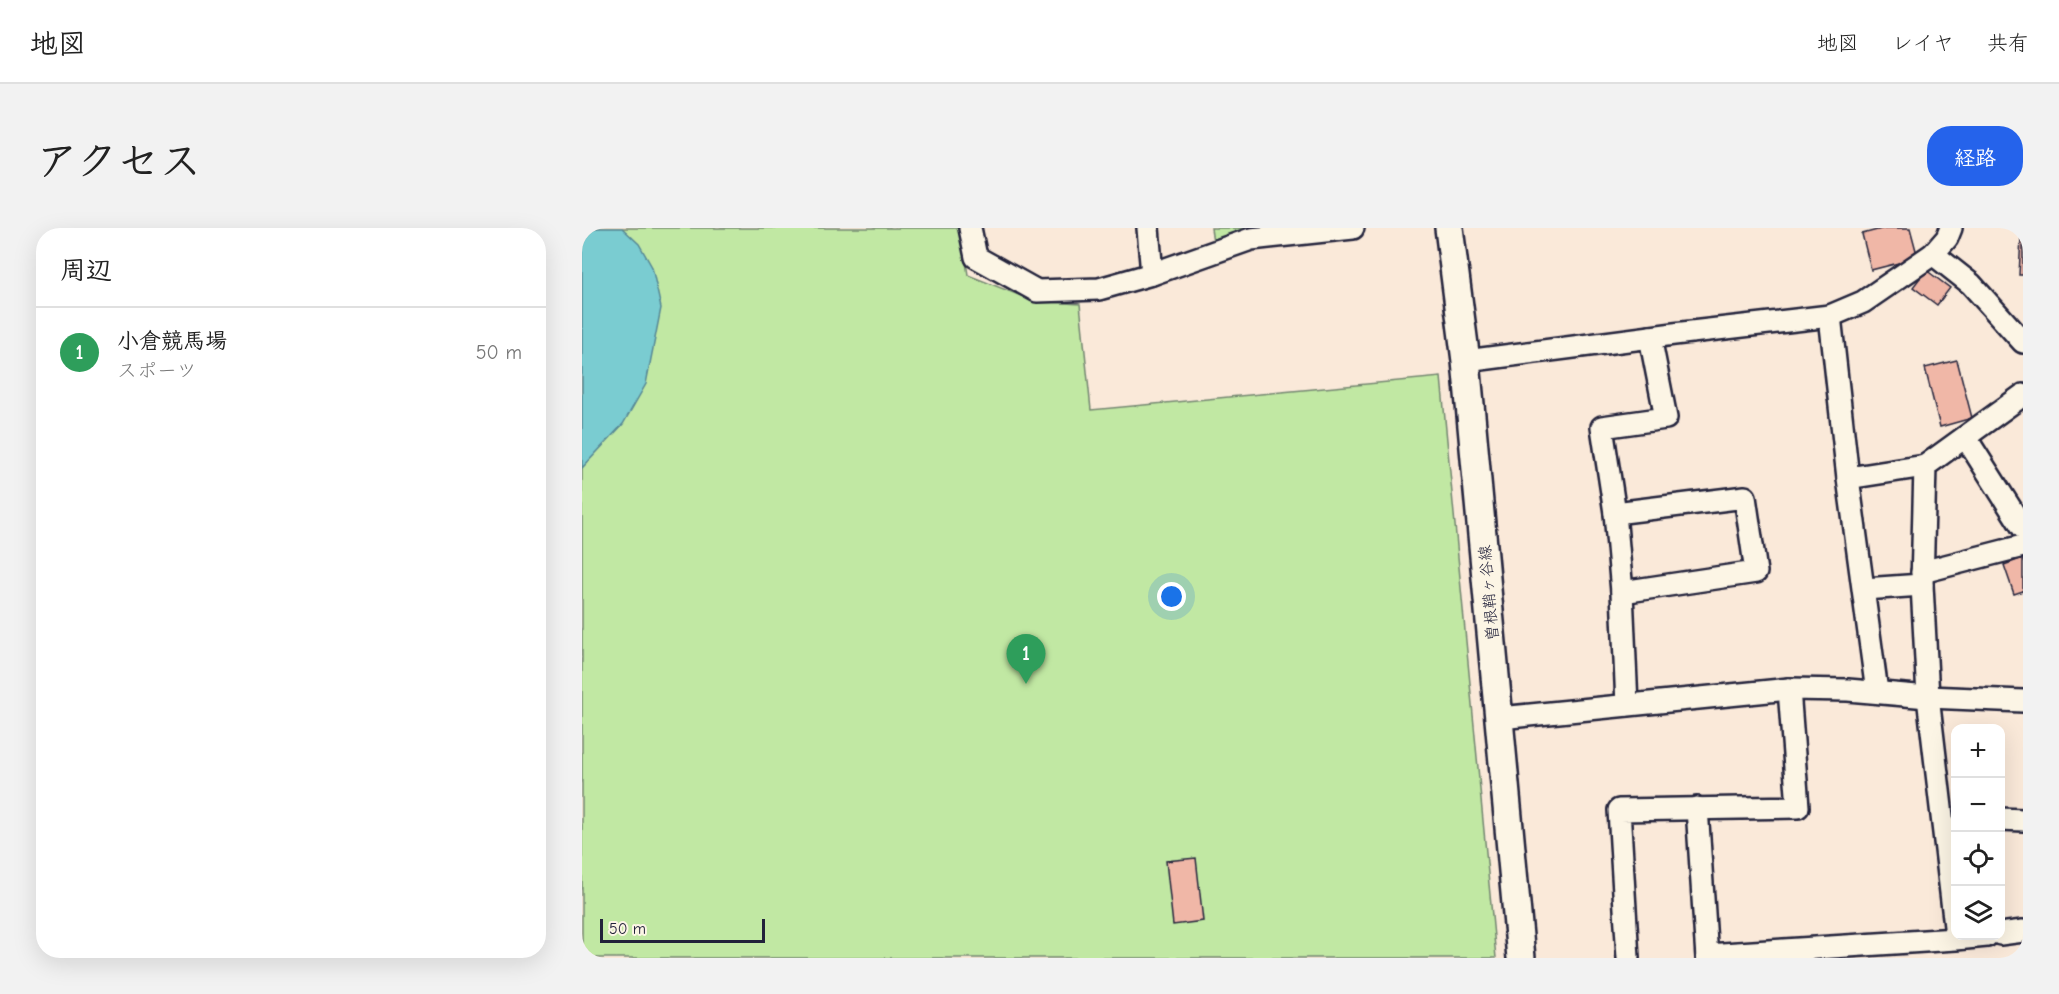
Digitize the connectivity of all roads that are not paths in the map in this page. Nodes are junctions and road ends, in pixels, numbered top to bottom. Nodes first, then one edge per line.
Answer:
1 (970, 228) edge
2 (1148, 228) edge
3 (1353, 228) edge
4 (1449, 228) edge
5 (1951, 228) edge
6 (1933, 254) junction
7 (1152, 274) junction
8 (1830, 316) junction
9 (1650, 337) junction
10 (2023, 342) edge
11 (1467, 361) junction
12 (2023, 395) edge
13 (1966, 438) junction
14 (1925, 466) junction
15 (1848, 478) junction
16 (1614, 513) junction
17 (2023, 528) edge
18 (2023, 546) edge
19 (1922, 578) junction
20 (1864, 589) junction
21 (1622, 592) junction
22 (1789, 689) junction
23 (1877, 692) junction
24 (1928, 697) junction
25 (2023, 701) edge
26 (1627, 705) junction
27 (1500, 718) junction
28 (1696, 808) junction
29 (1949, 818) edge
30 (2005, 819) edge
31 (2023, 820) edge
32 (2023, 931) edge
33 (2005, 933) edge
34 (1956, 942) edge
35 (1822, 953) edge
36 (1707, 956) edge
37 (1521, 958) edge
38 (1628, 958) edge

1 - 7 street
2 - 7 street
3 - 7 street
4 - 11 main road, 曽根鞘ヶ谷線
5 - 6 street
6 - 8 street
6 - 10 street
8 - 9 street
8 - 15 street
9 - 11 street
9 - 16 street
11 - 27 main road, 曽根鞘ヶ谷線
12 - 13 street
13 - 14 street
13 - 17 street
14 - 15 street
14 - 19 street
15 - 20 street
16 - 21 street
16 - 21 street
18 - 19 street
19 - 20 street
19 - 24 street
20 - 23 street
21 - 26 street
22 - 23 street
22 - 26 street
22 - 28 street
23 - 24 street
24 - 25 street
24 - 29 street
26 - 27 street
27 - 37 main road, 曽根鞘ヶ谷線
28 - 36 street
28 - 38 street
29 - 34 street
30 - 31 street
32 - 33 street
34 - 35 street
35 - 36 street

